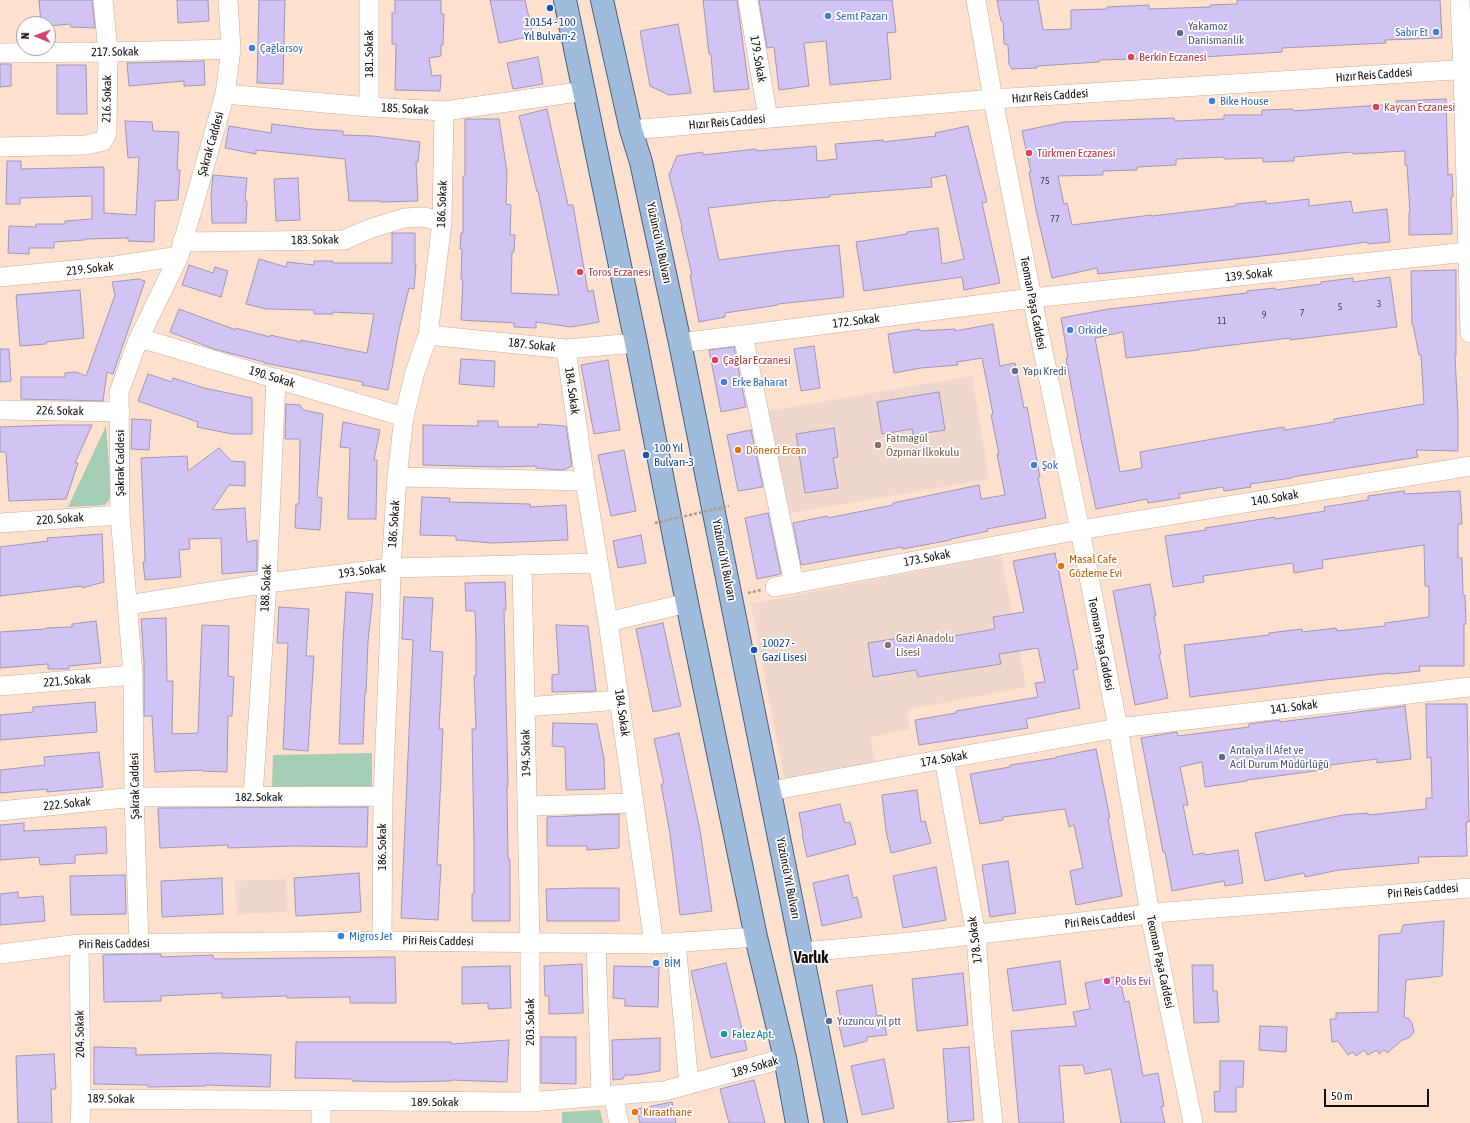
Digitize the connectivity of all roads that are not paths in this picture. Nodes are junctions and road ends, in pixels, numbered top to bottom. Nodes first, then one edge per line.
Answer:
1 (103, 0) edge
2 (228, 0) edge
3 (369, 0) edge
4 (565, 0) edge
5 (602, 0) edge
6 (748, 0) edge
7 (976, 0) edge
8 (1460, 0) edge
9 (231, 49) junction
10 (108, 52) junction
11 (0, 53) edge
12 (1467, 70) edge
13 (585, 91) junction
14 (225, 94) junction
15 (993, 99) junction
16 (369, 107) junction
17 (444, 111) junction
18 (768, 118) junction
19 (631, 130) junction
20 (0, 147) edge
21 (442, 222) junction
22 (181, 249) junction
23 (1467, 252) junction
24 (0, 277) edge
25 (1032, 298) junction
26 (1470, 333) edge
27 (428, 335) junction
28 (743, 335) junction
29 (138, 340) junction
30 (636, 343) junction
31 (680, 343) junction
32 (566, 349) junction
33 (276, 378) junction
34 (0, 410) edge
35 (120, 412) junction
36 (404, 417) junction
37 (1470, 466) edge
38 (397, 477) junction
39 (585, 481) junction
40 (120, 514) junction
41 (0, 523) edge
42 (1080, 530) junction
43 (598, 563) junction
44 (522, 564) junction
45 (391, 568) junction
46 (267, 583) junction
47 (794, 584) junction
48 (775, 587) road end
49 (687, 603) junction
50 (128, 605) junction
51 (608, 622) junction
52 (133, 675) junction
53 (0, 686) edge
54 (1470, 687) edge
55 (620, 700) junction
56 (525, 707) junction
57 (1118, 728) junction
58 (944, 759) junction
59 (770, 791) junction
60 (383, 796) junction
61 (134, 797) junction
62 (253, 797) junction
63 (634, 803) junction
64 (527, 806) junction
65 (0, 811) edge
66 (1470, 888) edge
67 (1150, 914) junction
68 (976, 935) junction
69 (756, 937) junction
70 (382, 941) junction
71 (530, 942) junction
72 (676, 942) junction
73 (596, 943) junction
74 (79, 944) junction
75 (140, 944) junction
76 (654, 944) junction
77 (803, 952) junction
78 (0, 954) edge
79 (785, 1058) junction
80 (689, 1085) junction
81 (607, 1096) junction
82 (81, 1099) junction
83 (321, 1101) junction
84 (530, 1102) junction
85 (80, 1123) edge
86 (321, 1123) edge
87 (619, 1123) edge
88 (797, 1123) edge
89 (836, 1123) edge
90 (993, 1123) edge
91 (1193, 1123) edge

1 - 10 street, 216. Sokak
2 - 9 street, Şakrak Caddesi
3 - 16 street, 181. Sokak
4 - 13 main road
5 - 19 main road, Yüzüncü Yıl Bulvarı
6 - 18 street, 179. Sokak
7 - 15 street, Teoman Paşa Caddesi
8 - 12 street
9 - 10 street, 217. Sokak
9 - 14 street, Şakrak Caddesi
10 - 11 street, 217. Sokak
10 - 20 street, 216. Sokak
12 - 15 street, Hızır Reis Caddesi
12 - 23 street
13 - 17 street, 185. Sokak
13 - 30 main road
14 - 16 street, 185. Sokak
14 - 22 street, Şakrak Caddesi
15 - 18 street, Hızır Reis Caddesi
15 - 25 street, Teoman Paşa Caddesi
16 - 17 street, 185. Sokak
17 - 21 street, 186. Sokak
18 - 19 street, Hızır Reis Caddesi
19 - 31 main road, Yüzüncü Yıl Bulvarı
21 - 22 street, 183. Sokak
21 - 27 street, 186. Sokak
22 - 24 street, 219. Sokak
22 - 29 street, Şakrak Caddesi
23 - 25 street, 139. Sokak
23 - 26 street
25 - 28 street, 172. Sokak
25 - 42 street, Teoman Paşa Caddesi
27 - 32 street, 187. Sokak
27 - 36 street, 186. Sokak
28 - 31 street, 172. Sokak
28 - 47 street
29 - 33 street, 190. Sokak
29 - 35 street, Şakrak Caddesi
30 - 32 street, 187. Sokak
30 - 49 main road
31 - 59 main road, Yüzüncü Yıl Bulvarı
32 - 39 street, 184. Sokak
33 - 36 street, 190. Sokak
33 - 46 street, 188. Sokak
34 - 35 street, 226. Sokak
35 - 40 street, Şakrak Caddesi
36 - 38 street, 186. Sokak
37 - 42 street, 140. Sokak
38 - 39 street
38 - 45 street, 186. Sokak
39 - 43 street, 184. Sokak
40 - 41 street, 220. Sokak
40 - 50 street, Şakrak Caddesi
42 - 47 street, 173. Sokak
42 - 57 street, Teoman Paşa Caddesi
43 - 44 street, 193. Sokak
43 - 51 street, 184. Sokak
44 - 45 street, 193. Sokak
44 - 56 street, 194. Sokak
45 - 46 street, 193. Sokak
45 - 60 street, 186. Sokak
46 - 50 street, 193. Sokak
46 - 62 street, 188. Sokak
47 - 48 street, 173. Sokak
49 - 51 street
49 - 69 main road
50 - 52 street, Şakrak Caddesi
51 - 55 street, 184. Sokak
52 - 53 street, 221. Sokak
52 - 61 street, Şakrak Caddesi
54 - 57 street, 141. Sokak
55 - 56 street
55 - 63 street, 184. Sokak
56 - 64 street, 194. Sokak
57 - 58 street, 174. Sokak
57 - 67 street, Teoman Paşa Caddesi
58 - 59 street, 174. Sokak
58 - 68 street, 178. Sokak
59 - 77 main road, Yüzüncü Yıl Bulvarı
60 - 62 street, 182. Sokak
60 - 70 street, 186. Sokak
61 - 62 street, 182. Sokak
61 - 65 street, 222. Sokak
61 - 75 street, Şakrak Caddesi
63 - 64 street
63 - 76 street, 184. Sokak
64 - 71 street, 194. Sokak
66 - 67 street, Piri Reis Caddesi
67 - 68 street, Piri Reis Caddesi
67 - 91 street, Teoman Paşa Caddesi
68 - 77 street, Piri Reis Caddesi
68 - 90 street, 178. Sokak
69 - 72 street, Piri Reis Caddesi
69 - 79 main road
70 - 71 street, Piri Reis Caddesi
70 - 75 street, Piri Reis Caddesi
71 - 73 street, Piri Reis Caddesi
71 - 84 street, 203. Sokak
72 - 76 street, Piri Reis Caddesi
72 - 80 street
73 - 76 street, Piri Reis Caddesi
73 - 81 street
74 - 75 street, Piri Reis Caddesi
74 - 78 street, Piri Reis Caddesi
74 - 82 street, 204. Sokak
77 - 89 main road, Yüzüncü Yıl Bulvarı
79 - 80 street, 189. Sokak
79 - 88 main road
80 - 81 street, 189. Sokak
81 - 84 street, 189. Sokak
81 - 87 street
82 - 83 street, 189. Sokak
82 - 85 street, 204. Sokak
83 - 84 street, 189. Sokak
83 - 86 street

